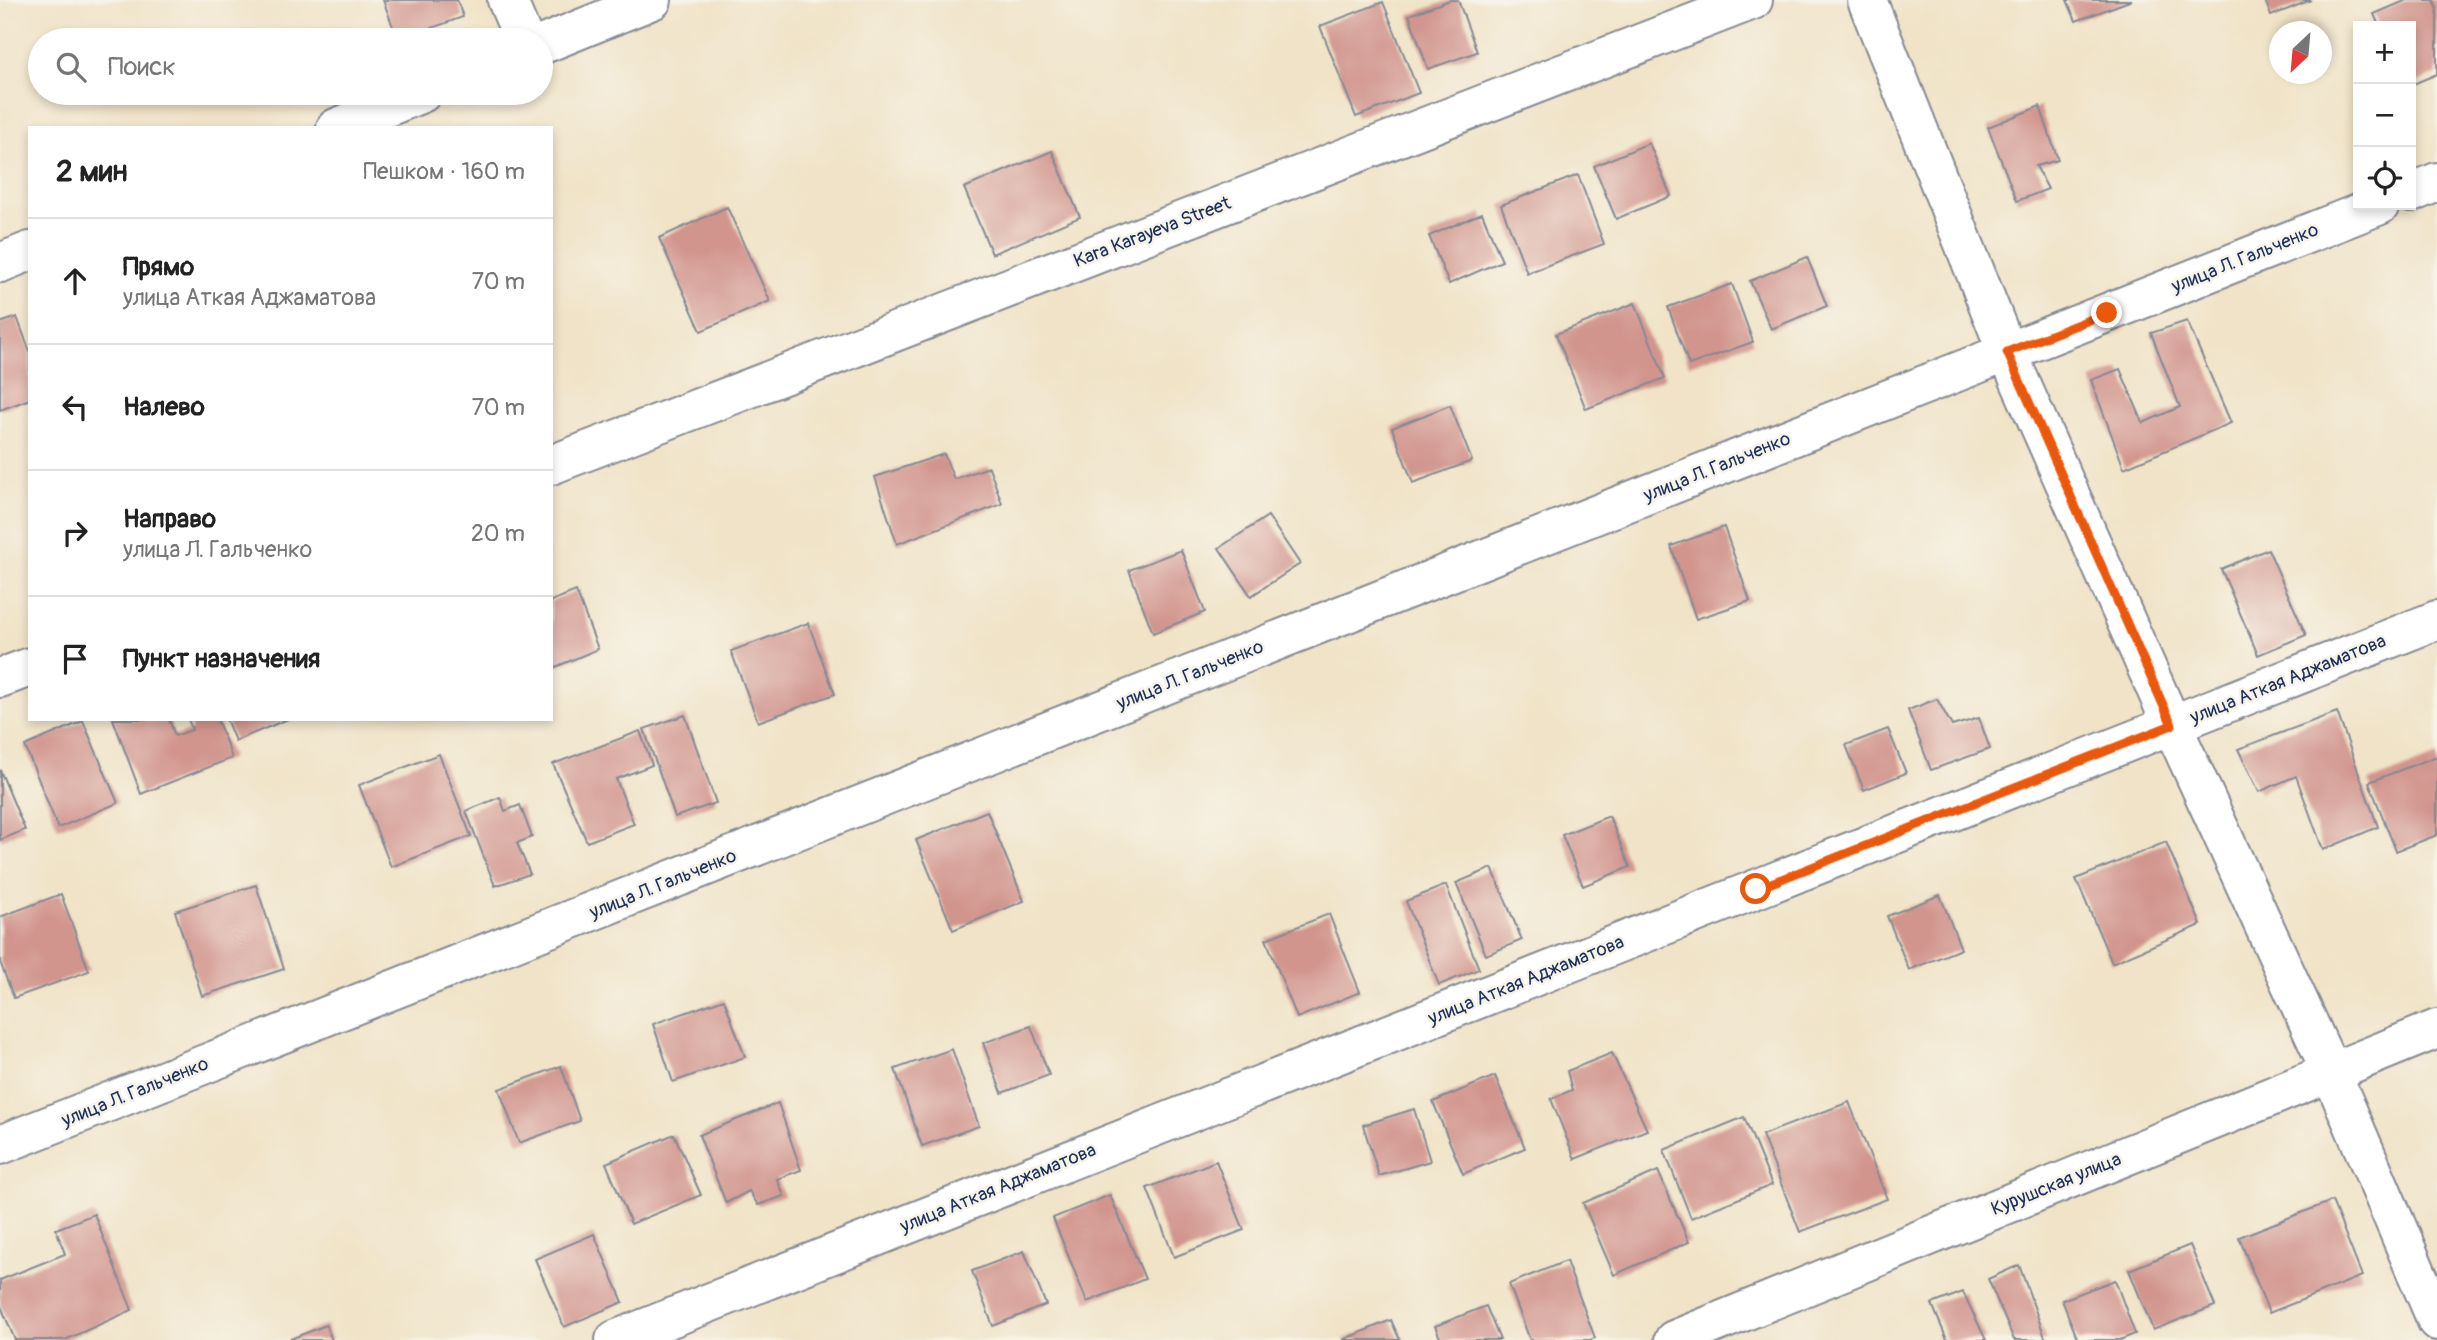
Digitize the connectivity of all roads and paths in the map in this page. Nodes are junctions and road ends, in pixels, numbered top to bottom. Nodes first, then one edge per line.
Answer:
1 (507, 0) edge
2 (652, 0) edge
3 (1753, 0) edge
4 (1867, 0) edge
5 (519, 28) edge
6 (553, 40) edge
7 (393, 105) edge
8 (341, 126) edge
9 (2437, 182) edge
10 (2416, 190) edge
11 (2367, 210) edge
12 (28, 252) edge
13 (0, 263) edge
14 (2007, 352) junction
15 (553, 464) edge
16 (2437, 620) edge
17 (28, 668) edge
18 (0, 678) edge
19 (2172, 725) junction
20 (2437, 1029) edge
21 (2330, 1072) junction
22 (0, 1146) edge
23 (2437, 1321) edge
24 (615, 1340) edge
25 (1674, 1340) edge

1 - 5 street
2 - 6 street
3 - 15 street, Kara Karayeva Street
4 - 14 street
7 - 8 street
9 - 10 street
11 - 14 street, улица Л. Гальченко
12 - 13 street
14 - 19 street
14 - 22 street, улица Л. Гальченко
16 - 19 street, улица Аткая Аджаматова
17 - 18 street
19 - 21 street
19 - 24 street, улица Аткая Аджаматова
20 - 21 street, Курушская улица
21 - 23 street
21 - 25 street, Курушская улица

